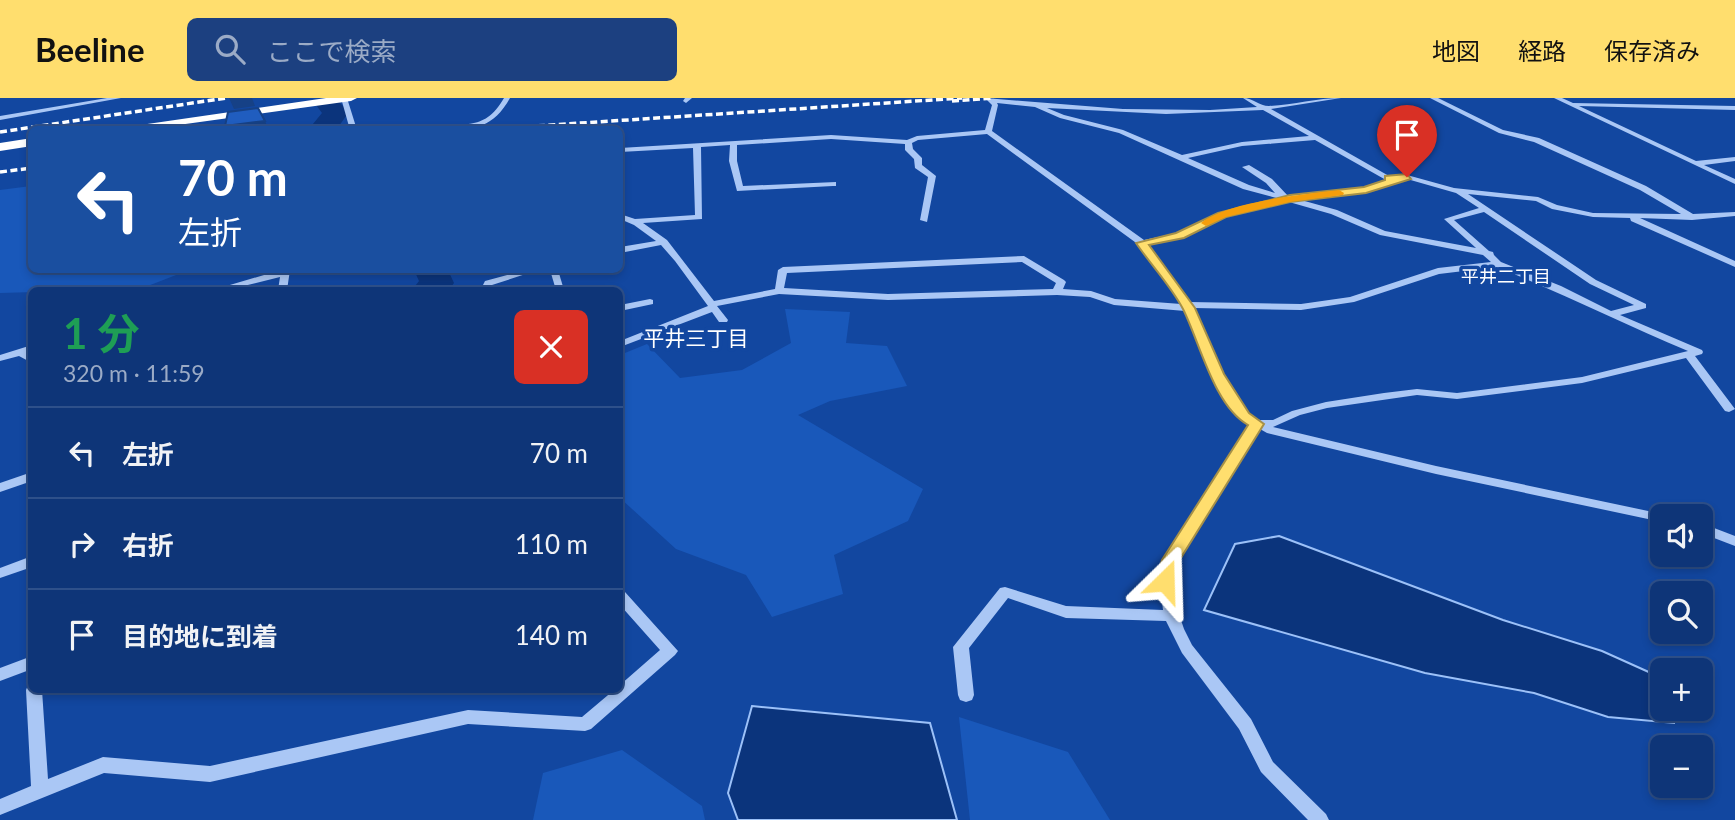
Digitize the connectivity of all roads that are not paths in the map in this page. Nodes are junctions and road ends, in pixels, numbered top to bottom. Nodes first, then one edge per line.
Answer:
1 (60, 98) edge
2 (118, 98) edge
3 (344, 98) edge
4 (351, 98) edge
5 (508, 98) edge
6 (1246, 98) edge
7 (1338, 98) edge
8 (1433, 98) edge
9 (1557, 98) edge
10 (991, 99) edge
11 (1571, 104) junction
12 (1038, 107) junction
13 (1735, 108) edge
14 (1268, 110) junction
15 (37, 112) junction
16 (0, 118) edge
17 (141, 126) edge
18 (353, 126) edge
19 (465, 126) edge
20 (988, 132) junction
21 (1314, 138) junction
22 (28, 142) edge
23 (908, 142) junction
24 (734, 143) junction
25 (697, 145) junction
26 (0, 146) edge
27 (623, 150) edge
28 (1180, 158) junction
29 (1735, 159) edge
30 (1695, 163) junction
31 (1246, 167) dead end
32 (1388, 178) junction
33 (1735, 182) edge
34 (833, 184) dead end
35 (1457, 190) junction
36 (1287, 198) junction
37 (1482, 210) junction
38 (1735, 214) edge
39 (623, 217) edge
40 (1630, 217) junction
41 (1692, 217) junction
42 (924, 220) dead end
43 (637, 221) junction
44 (664, 242) junction
45 (1142, 243) junction
46 (623, 249) edge
47 (1490, 254) junction
48 (1498, 264) junction
49 (1735, 264) edge
50 (277, 273) edge
51 (523, 273) edge
52 (228, 287) edge
53 (487, 287) edge
54 (779, 291) junction
55 (1057, 292) junction
56 (650, 302) dead end
57 (712, 306) junction
58 (623, 307) edge
59 (1187, 307) junction
60 (1610, 314) junction
61 (723, 320) dead end
62 (623, 343) edge
63 (26, 350) edge
64 (1689, 355) junction
65 (0, 358) edge
66 (1729, 409) dead end
67 (1256, 424) junction
68 (28, 478) edge
69 (0, 488) edge
70 (1650, 515) edge
71 (1713, 533) edge
72 (1735, 541) edge
73 (28, 562) edge
74 (0, 573) edge
75 (623, 599) edge
76 (1170, 616) junction
77 (28, 664) edge
78 (0, 675) edge
79 (623, 692) edge
80 (34, 693) edge
81 (622, 693) edge
82 (967, 695) dead end
83 (40, 789) junction
84 (0, 807) edge
85 (1321, 820) edge

1 - 15 street
2 - 15 street
3 - 4 highway
3 - 17 highway
3 - 18 street
5 - 19 street
6 - 14 street
7 - 14 street
8 - 41 street
9 - 11 street
10 - 12 street
10 - 20 street
11 - 13 street
11 - 30 street
12 - 14 street
12 - 28 street
14 - 21 street
15 - 16 street
20 - 23 street
20 - 45 street
21 - 28 street
21 - 32 street
22 - 26 highway
23 - 24 street
23 - 42 street
24 - 25 street
24 - 34 street
25 - 27 street
25 - 43 street
28 - 36 street
29 - 30 street
30 - 33 street
31 - 36 street
32 - 35 street
32 - 36 street
35 - 37 street
35 - 40 street
36 - 45 street
36 - 47 street
37 - 47 street
37 - 60 street
38 - 41 street
39 - 43 street
40 - 41 street
40 - 49 street
43 - 44 street
44 - 46 street
44 - 57 street
45 - 59 street
47 - 48 street
48 - 59 street
48 - 60 street
50 - 52 street
51 - 53 street
54 - 55 street
54 - 55 street
54 - 57 street
55 - 59 street
56 - 58 street
57 - 61 street
57 - 62 street
59 - 67 street
60 - 64 street
63 - 65 street
64 - 66 street
64 - 67 street
67 - 70 street
67 - 76 street
68 - 69 street
71 - 72 street
73 - 74 street
75 - 79 street
76 - 82 street
76 - 85 street
77 - 78 street
80 - 83 street
81 - 83 street
83 - 84 street

